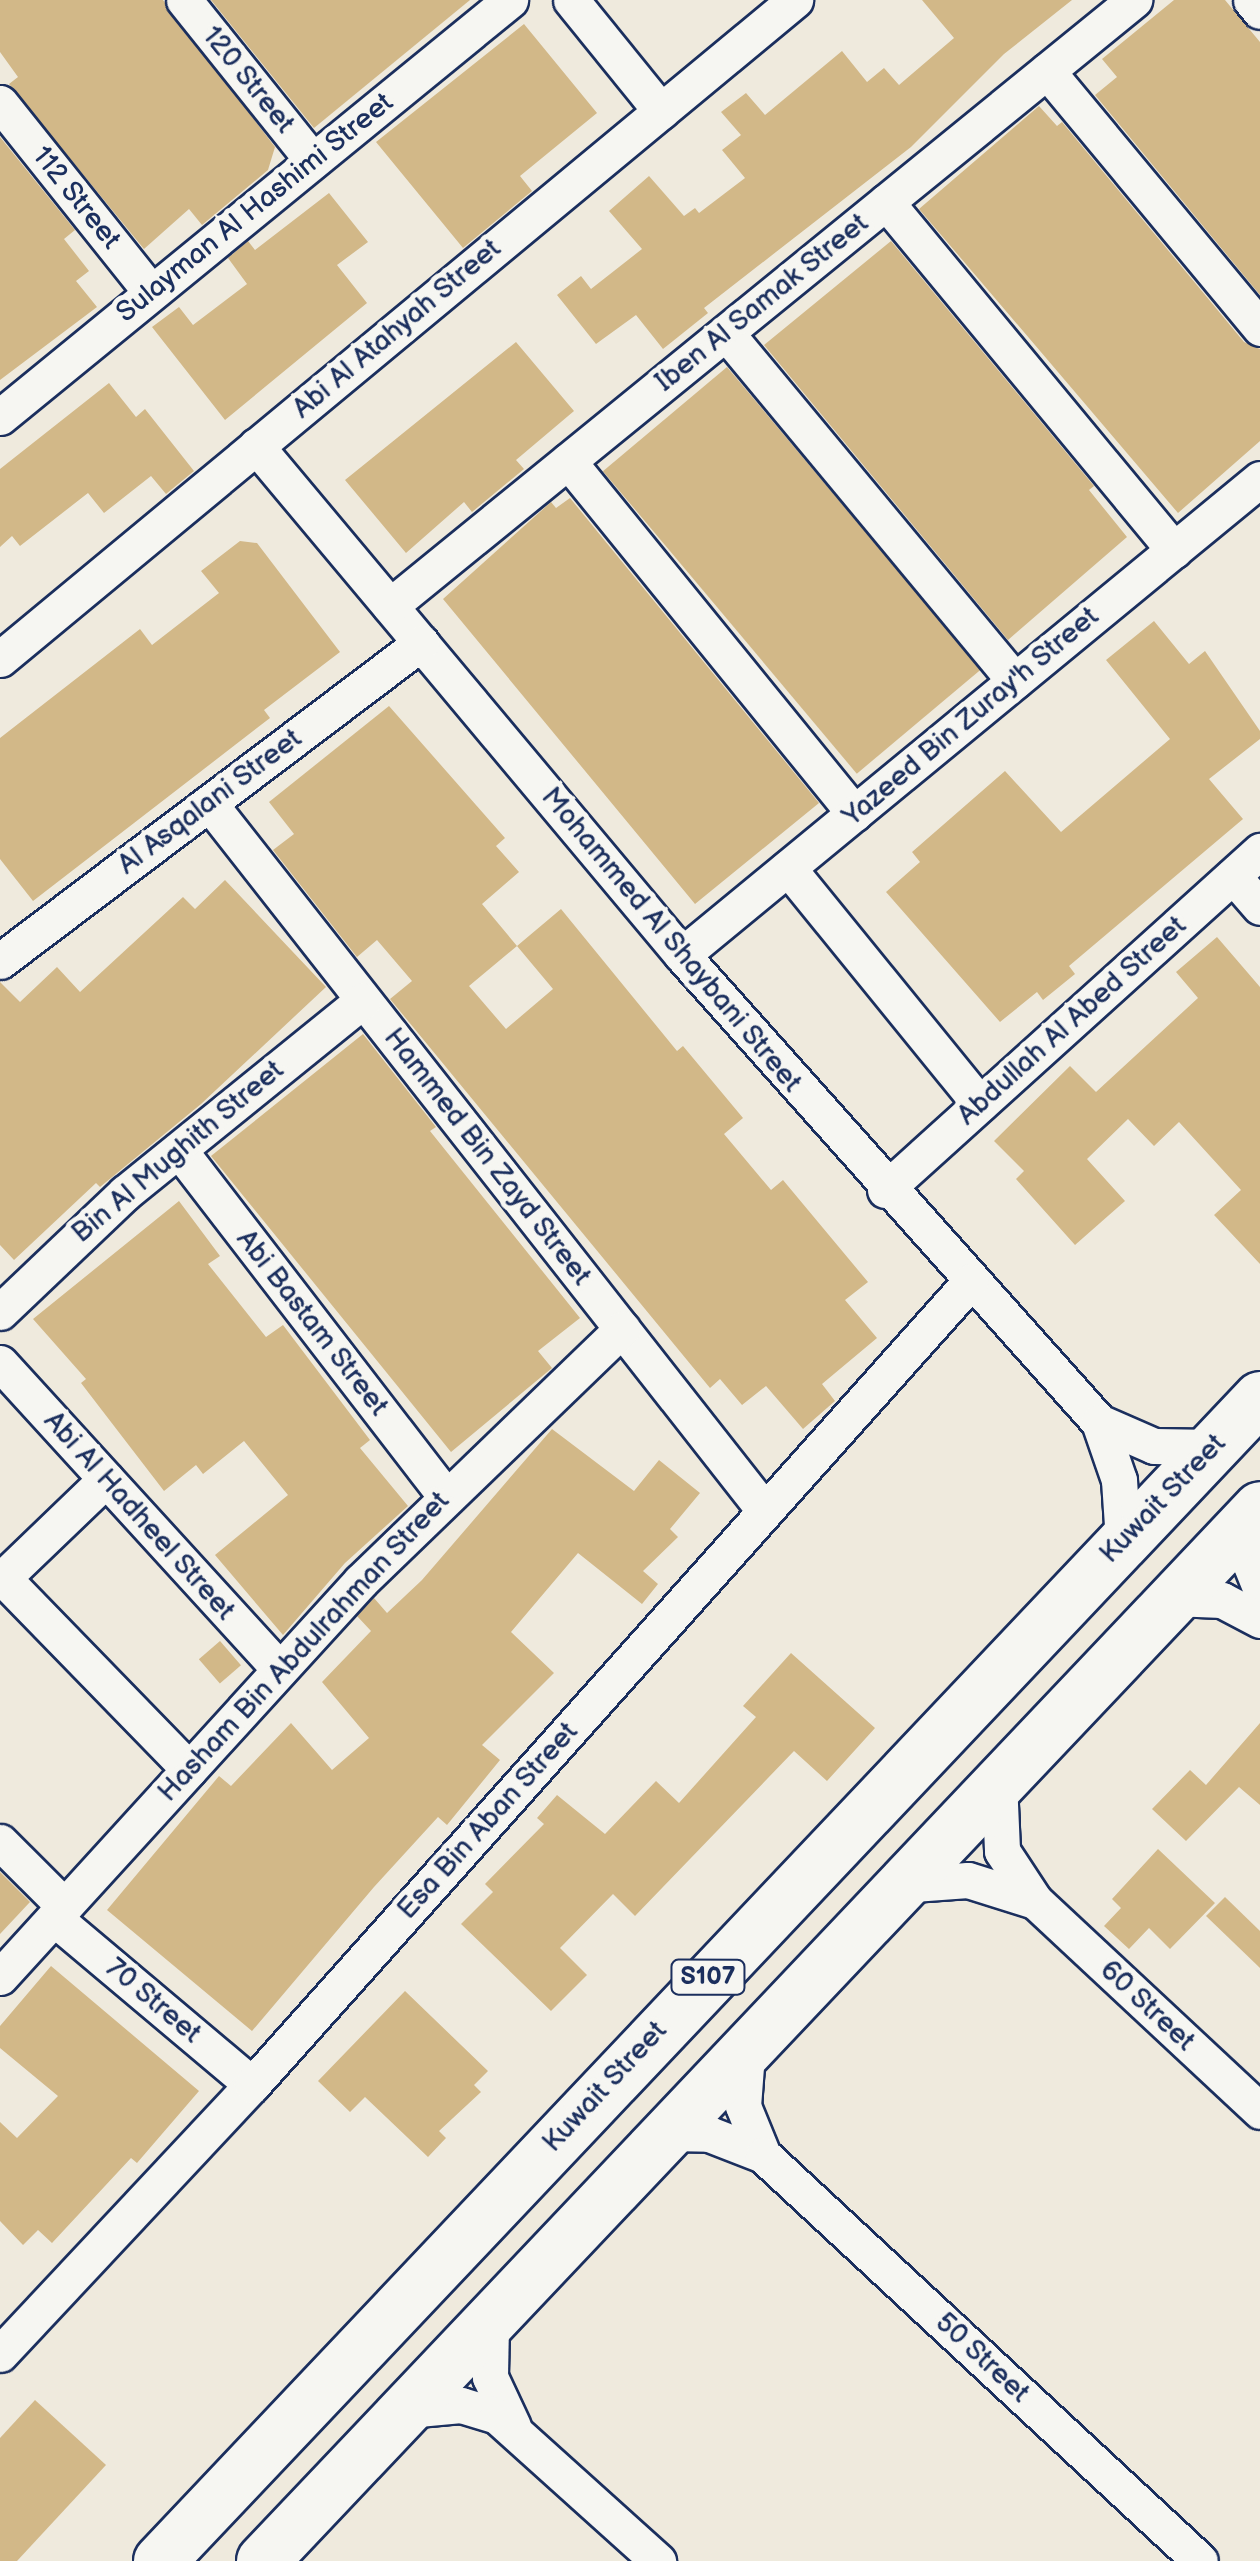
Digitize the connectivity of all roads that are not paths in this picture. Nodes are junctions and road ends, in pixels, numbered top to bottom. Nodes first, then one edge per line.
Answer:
1 (184, 0) edge
2 (510, 0) edge
3 (570, 0) edge
4 (795, 0) edge
5 (1134, 0) edge
6 (1251, 0) edge
7 (1260, 11) edge
8 (1047, 71) junction
9 (0, 104) edge
10 (661, 111) junction
11 (313, 161) junction
12 (886, 202) junction
13 (152, 292) junction
14 (1260, 328) edge
15 (726, 333) junction
16 (0, 417) edge
17 (256, 446) junction
18 (568, 461) junction
19 (1260, 478) edge
20 (1174, 550) junction
21 (390, 606) junction
22 (421, 643) junction
23 (0, 658) edge
24 (1015, 681) junction
25 (209, 802) junction
26 (854, 813) junction
27 (1260, 851) edge
28 (788, 868) junction
29 (1233, 876) junction
30 (1260, 906) edge
31 (682, 955) junction
32 (0, 961) edge
33 (363, 1000) junction
34 (980, 1104) junction
35 (179, 1150) junction
36 (885, 1190) junction
37 (970, 1282) junction
38 (0, 1312) edge
39 (622, 1329) junction
40 (0, 1363) edge
41 (1260, 1398) edge
42 (1099, 1422) junction
43 (1213, 1447) junction
44 (106, 1479) junction
45 (445, 1496) junction
46 (1256, 1503) edge
47 (765, 1512) junction
48 (1123, 1541) junction
49 (2, 1580) edge
50 (1260, 1588) edge
51 (1172, 1598) junction
52 (1260, 1620) edge
53 (279, 1668) junction
54 (189, 1768) junction
55 (998, 1781) junction
56 (0, 1842) edge
57 (899, 1885) junction
58 (1035, 1902) junction
59 (59, 1912) junction
60 (734, 1949) junction
61 (0, 1977) edge
62 (747, 2053) junction
63 (252, 2085) junction
64 (1260, 2110) edge
65 (670, 2133) junction
66 (764, 2155) junction
67 (563, 2248) junction
68 (491, 2324) junction
69 (0, 2354) edge
70 (406, 2410) junction
71 (512, 2426) junction
72 (160, 2561) edge
73 (263, 2561) edge
74 (658, 2561) edge
75 (1200, 2561) edge

1 - 11 street, 120 Street
2 - 11 street, Sulayman Al Hashimi Street
3 - 10 street
4 - 10 street, Abi Al Atahyah Street
5 - 8 street, Iben Al Samak Street
6 - 7 street
8 - 12 street, Iben Al Samak Street
8 - 14 street
9 - 13 street, 112 Street
10 - 17 street, Abi Al Atahyah Street
11 - 13 street, Sulayman Al Hashimi Street
12 - 15 street, Iben Al Samak Street
12 - 20 street
13 - 16 street, Sulayman Al Hashimi Street
15 - 18 street, Iben Al Samak Street
15 - 24 street
17 - 21 street, Mohammed Al Shaybani Street
17 - 23 street, Abi Al Atahyah Street
18 - 21 street, Iben Al Samak Street
18 - 26 street
19 - 20 street, Yazeed Bin Zuray'h Street
20 - 24 street, Yazeed Bin Zuray'h Street
21 - 22 street, Mohammed Al Shaybani Street
22 - 25 street, Al Asqalani Street
22 - 31 street, Mohammed Al Shaybani Street
24 - 26 street, Yazeed Bin Zuray'h Street
25 - 32 street, Al Asqalani Street
25 - 33 street, Hammed Bin Zayd Street
26 - 28 street, Yazeed Bin Zuray'h Street
27 - 29 street, Abdullah Al Abed Street
28 - 31 street, Yazeed Bin Zuray'h Street
28 - 34 street
29 - 30 street
29 - 34 street, Abdullah Al Abed Street
31 - 36 street, Mohammed Al Shaybani Street
33 - 35 street, Bin Al Mughith Street
33 - 39 street, Hammed Bin Zayd Street
34 - 36 street, Abdullah Al Abed Street
35 - 38 street, Bin Al Mughith Street
35 - 45 street, Abi Bastam Street
36 - 37 street, Mohammed Al Shaybani Street
37 - 42 street, Mohammed Al Shaybani Street
37 - 47 street, Esa Bin Aban Street
39 - 45 street, Hasham Bin Abdulrahman Street
39 - 47 street, Hammed Bin Zayd Street
40 - 44 street, Abi Al Hadheel Street
41 - 43 main road, Kuwait Street / S107
42 - 43 street, Mohammed Al Shaybani Street
42 - 48 street, Mohammed Al Shaybani Street
43 - 48 main road, Kuwait Street / S107
44 - 49 street
44 - 53 street, Abi Al Hadheel Street
45 - 53 street, Hasham Bin Abdulrahman Street
46 - 50 street
46 - 51 main road, S107
47 - 63 street, Esa Bin Aban Street
48 - 60 main road, Kuwait Street / S107
49 - 54 street
51 - 52 street
51 - 55 main road, S107
53 - 54 street, Hasham Bin Abdulrahman Street
54 - 59 street, Hasham Bin Abdulrahman Street
55 - 57 main road, S107
55 - 58 street, 60 Street
56 - 59 street, 70 Street
57 - 58 street, 60 Street
57 - 62 main road, S107
58 - 64 street, 60 Street
59 - 61 street, Hasham Bin Abdulrahman Street
59 - 63 street, 70 Street
60 - 67 main road
60 - 72 main road, Kuwait Street / S107
62 - 65 main road, S107
62 - 66 street, 50 Street
63 - 69 street, Esa Bin Aban Street
65 - 66 street, 50 Street
65 - 67 main road, S107
66 - 75 street, 50 Street
67 - 68 main road, S107
68 - 70 main road, S107
68 - 71 street
70 - 71 street
70 - 73 main road, S107
71 - 74 street

